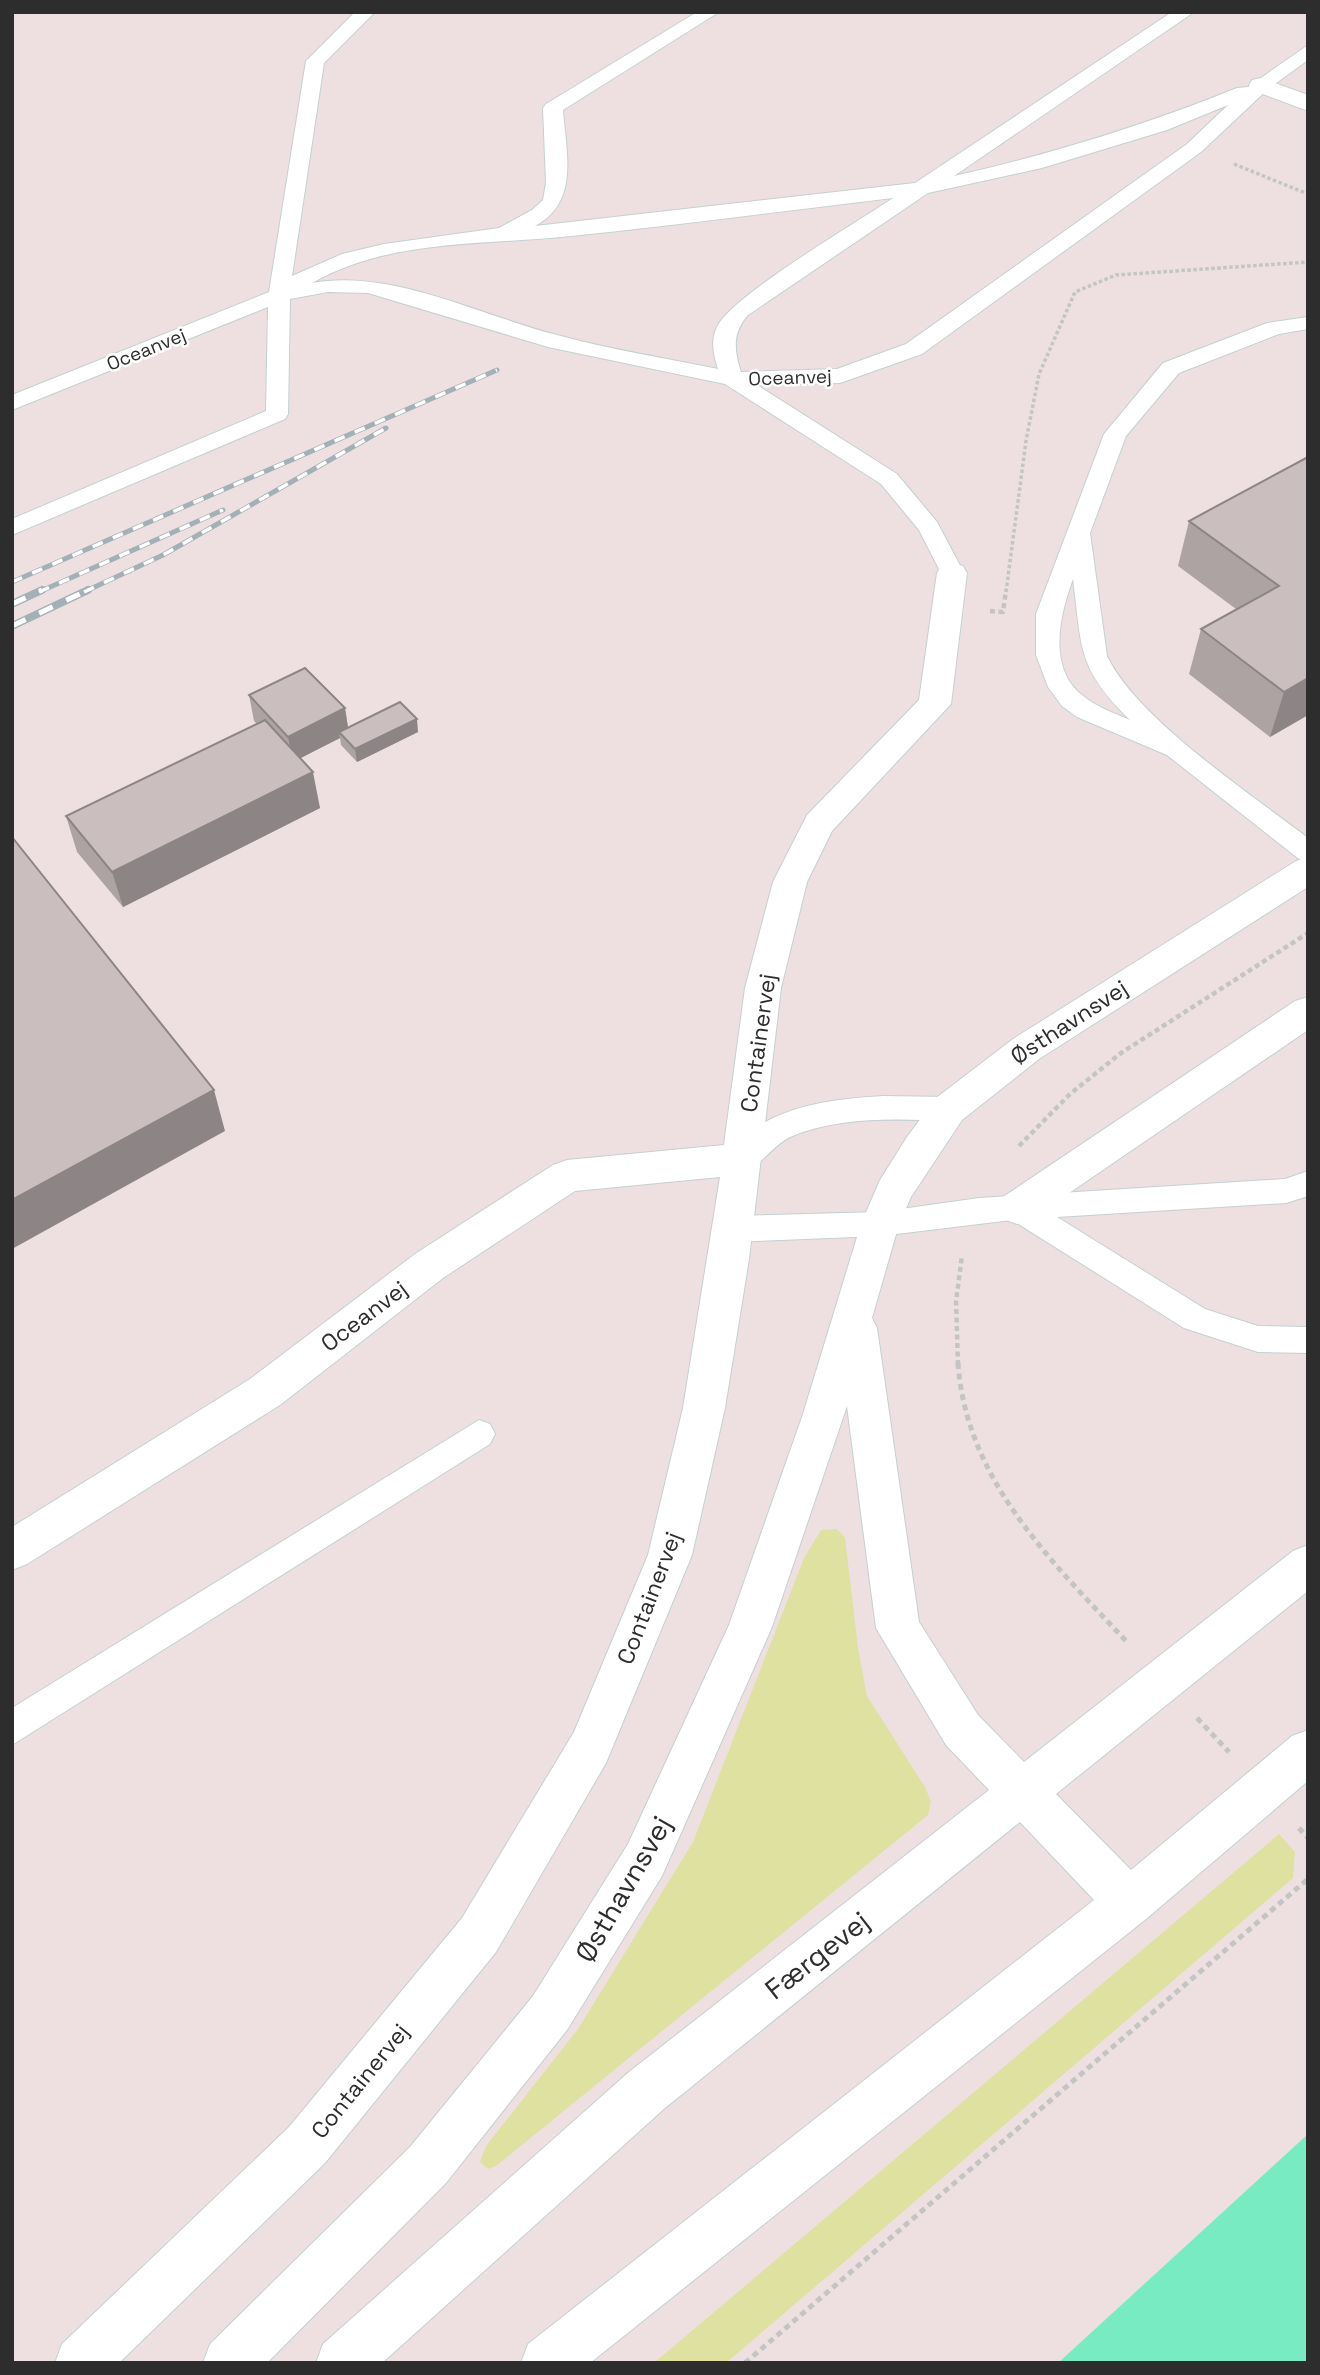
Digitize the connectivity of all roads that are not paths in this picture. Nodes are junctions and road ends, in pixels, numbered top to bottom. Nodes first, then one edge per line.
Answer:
1 (366, 12) edge
2 (710, 12) edge
3 (1185, 12) edge
4 (1308, 51) edge
5 (1261, 85) junction
6 (1308, 104) edge
7 (920, 189) junction
8 (499, 233) junction
9 (279, 295) junction
10 (1308, 323) edge
11 (732, 379) junction
12 (12, 403) edge
13 (12, 528) edge
14 (1079, 533) junction
15 (952, 573) joint
16 (1176, 750) junction
17 (1308, 852) edge
18 (1308, 870) edge
19 (1308, 1011) edge
20 (950, 1109) junction
21 (743, 1159) junction
22 (1308, 1183) edge
23 (1017, 1208) junction
24 (880, 1224) junction
25 (733, 1229) junction
26 (855, 1317) junction
27 (1308, 1340) edge
28 (479, 1434) dead end
29 (12, 1550) edge
30 (1308, 1565) edge
31 (12, 1728) edge
32 (1308, 1752) edge
33 (1022, 1792) junction
34 (1129, 1902) junction
35 (82, 2363) edge
36 (229, 2363) edge
37 (342, 2363) edge
38 (547, 2363) edge

1 - 9 lane
2 - 8 lane, Oceanvej
3 - 7 lane
4 - 5 lane, Oceanvej
5 - 6 street
5 - 7 lane, Oceanvej
5 - 11 lane, Oceanvej
7 - 8 lane, Oceanvej
7 - 11 lane
8 - 9 lane, Oceanvej
9 - 11 lane, Oceanvej
9 - 12 lane, Oceanvej
9 - 13 lane
10 - 14 lane
11 - 15 lane
14 - 16 lane
14 - 16 lane
15 - 21 street, Containervej
16 - 17 lane
18 - 20 street, Østhavnsvej
19 - 23 street
20 - 21 lane
20 - 24 street, Østhavnsvej
21 - 25 street, Containervej
21 - 29 street, Oceanvej
22 - 23 lane
23 - 24 lane
23 - 27 lane
24 - 25 lane
24 - 26 street, Østhavnsvej
25 - 35 street, Containervej
26 - 33 street, Østhavnsvej
26 - 36 street, Østhavnsvej
28 - 31 lane
30 - 33 street, Færgevej
32 - 34 street
33 - 34 street, Østhavnsvej
33 - 37 street, Færgevej
34 - 38 street

